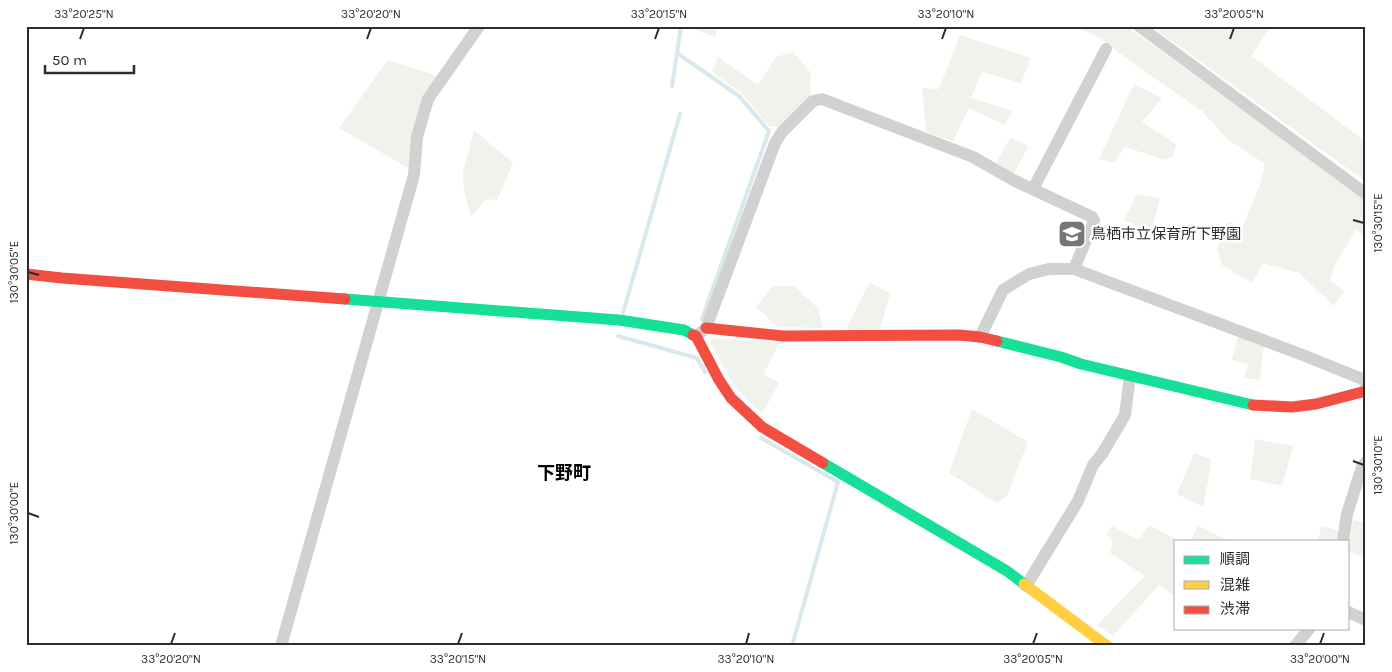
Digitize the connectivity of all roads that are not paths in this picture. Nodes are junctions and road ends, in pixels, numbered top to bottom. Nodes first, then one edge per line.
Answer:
1 (479, 26) edge
2 (1139, 26) edge
3 (1106, 49) dead end
4 (1033, 189) junction
5 (1366, 194) edge
6 (1074, 269) junction
7 (26, 274) edge
8 (379, 303) junction
9 (701, 332) junction
10 (980, 337) junction
11 (1130, 376) junction
12 (1366, 383) edge
13 (1366, 390) edge
14 (1366, 462) edge
15 (1343, 540) edge
16 (1026, 586) junction
17 (1350, 613) edge
18 (1366, 620) edge
19 (1308, 630) edge
20 (281, 646) edge
21 (1107, 646) edge
22 (1296, 646) edge

1 - 8 street
2 - 5 street
3 - 4 street
4 - 6 street
4 - 9 street
6 - 10 street
6 - 12 street
7 - 8 street
8 - 9 street
8 - 20 street
9 - 10 street
9 - 16 street
10 - 11 street
11 - 13 street
11 - 16 street
14 - 15 street
16 - 21 street
17 - 18 street
19 - 22 street

